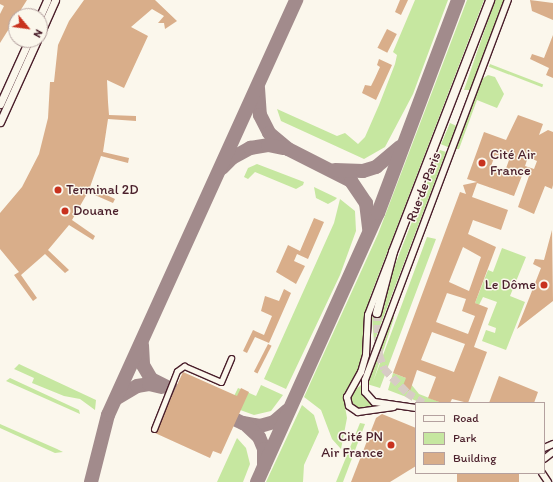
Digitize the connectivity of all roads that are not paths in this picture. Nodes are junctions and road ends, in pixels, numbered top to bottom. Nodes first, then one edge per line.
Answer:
1 (55, 0) edge
2 (490, 0) edge
3 (508, 0) edge
4 (48, 16) edge
5 (25, 48) edge
6 (33, 48) edge
7 (0, 104) edge
8 (0, 122) edge
9 (393, 252) junction
10 (377, 313) tunnel mouth
11 (231, 358) dead end
12 (395, 406) junction
13 (415, 408) edge
14 (154, 429) dead end
15 (553, 452) edge
16 (545, 458) edge

1 - 4 main road
2 - 9 main road
3 - 12 street, Rue de Paris
5 - 7 main road
6 - 8 main road
9 - 10 main road
9 - 12 street
11 - 14 street
12 - 13 street
15 - 16 street

